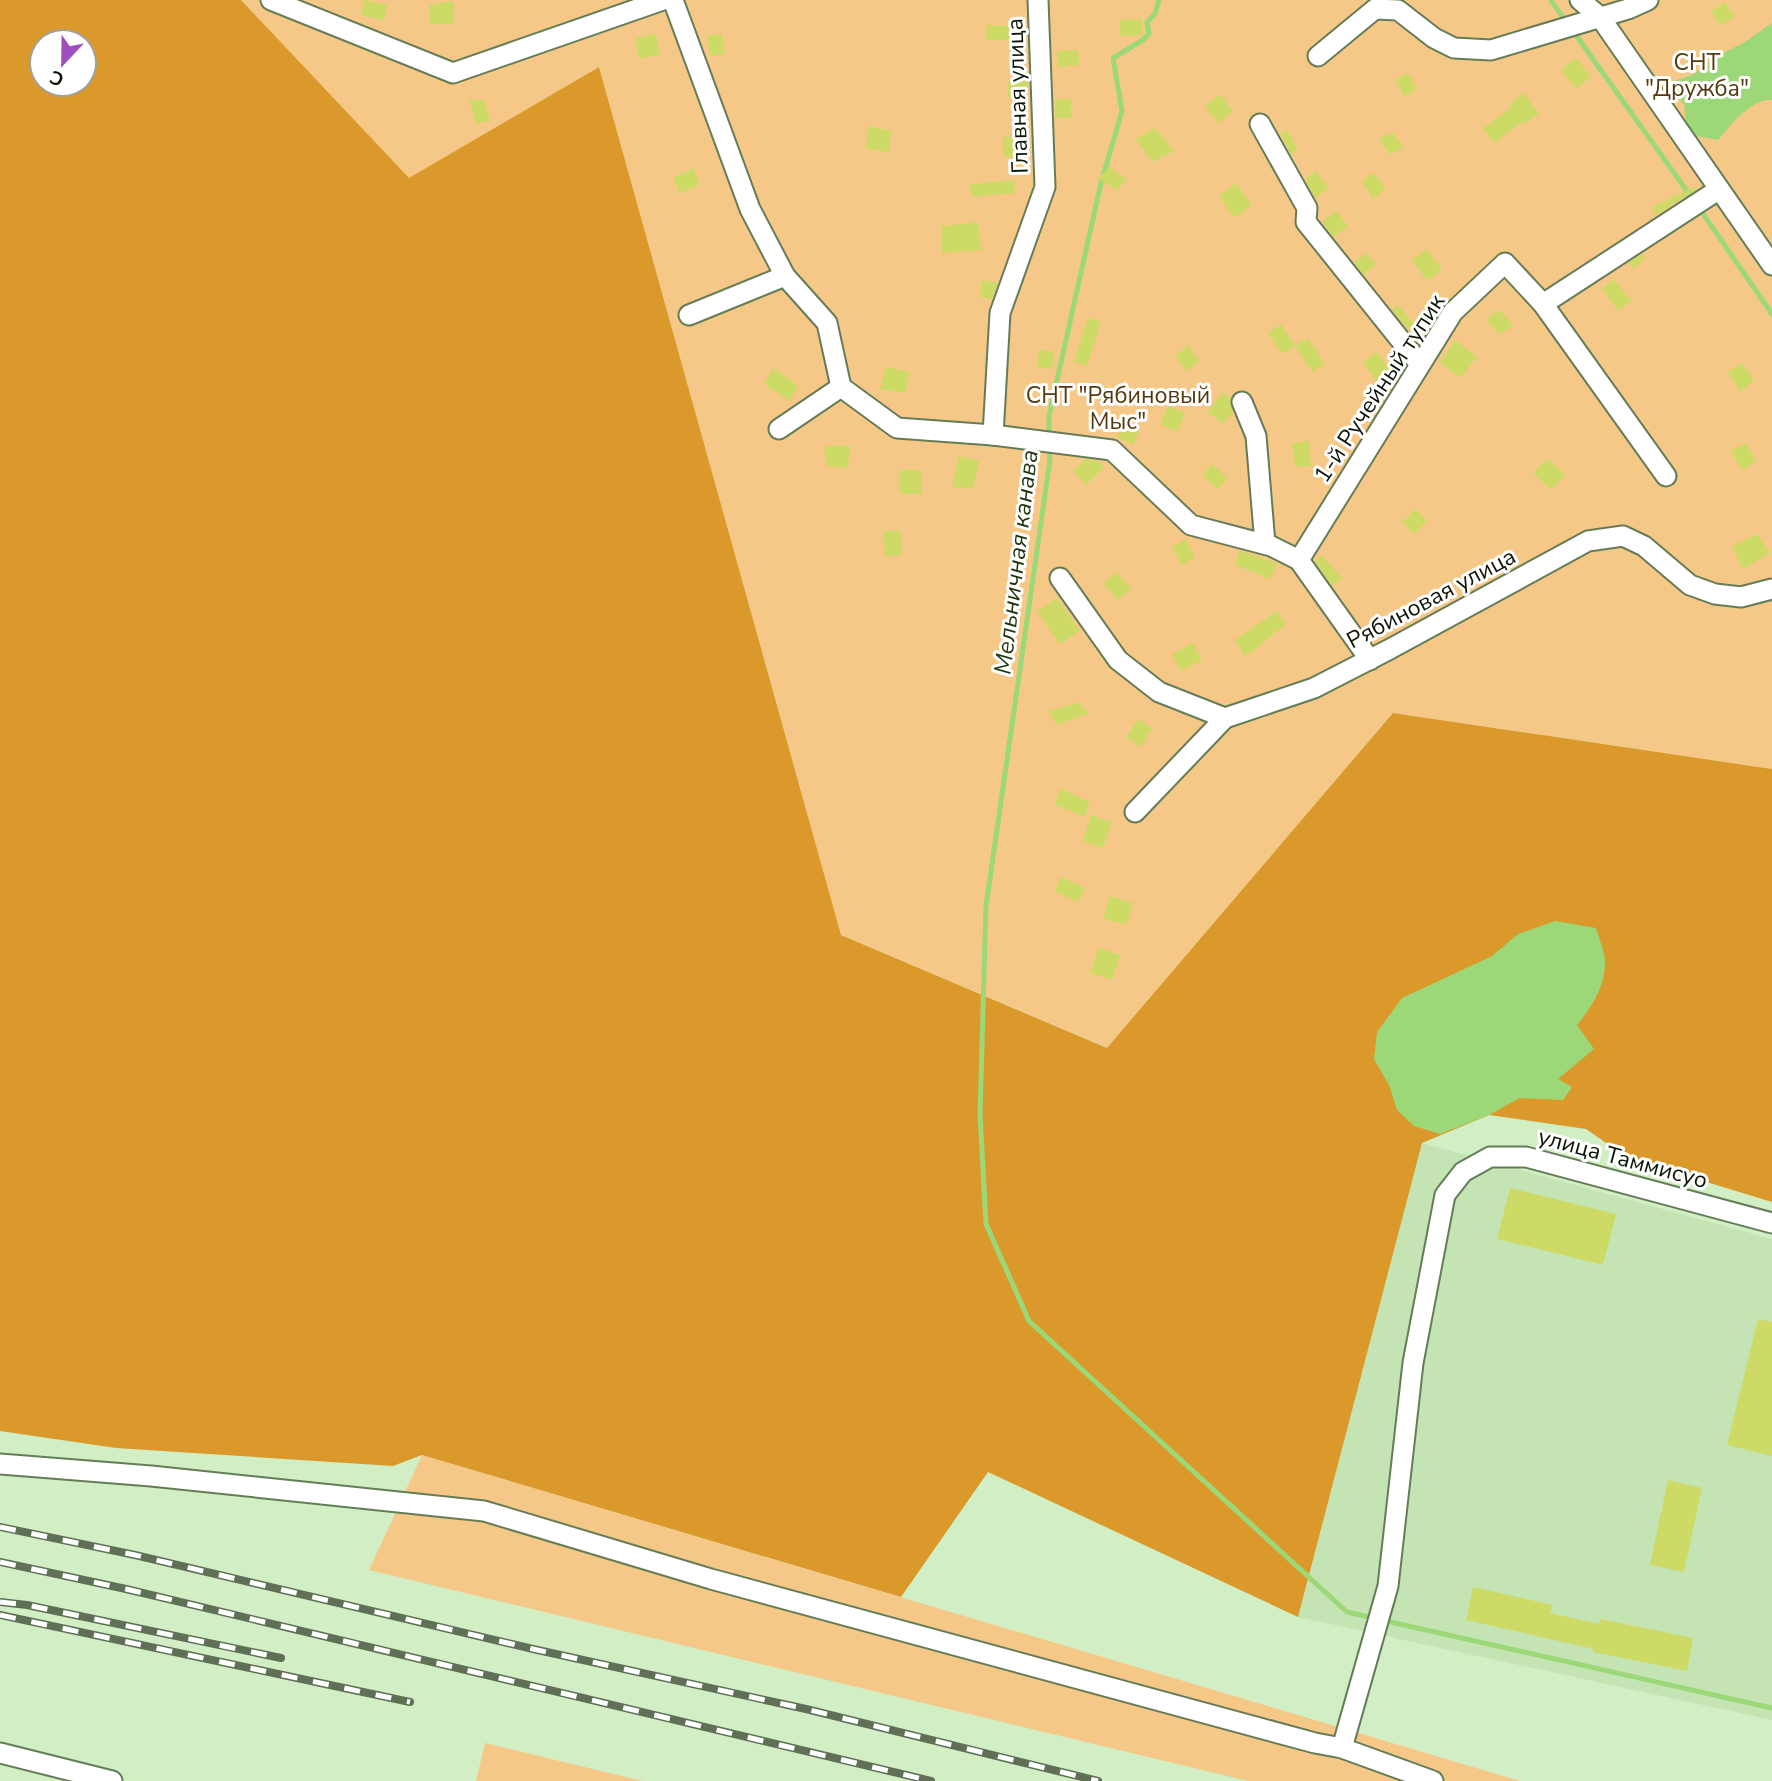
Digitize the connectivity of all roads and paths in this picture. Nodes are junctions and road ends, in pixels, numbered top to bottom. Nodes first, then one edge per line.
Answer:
1 (271, 0) edge
2 (663, 0) edge
3 (673, 0) edge
4 (1038, 0) edge
5 (1580, 0) edge
6 (1648, 0) edge
7 (1600, 17) junction
8 (1318, 56) dead end
9 (1260, 124) dead end
10 (1718, 190) junction
11 (1772, 265) edge
12 (785, 276) junction
13 (1543, 303) junction
14 (689, 315) dead end
15 (1419, 363) junction
16 (841, 387) junction
17 (1242, 402) dead end
18 (779, 429) dead end
19 (993, 435) junction
20 (1666, 476) dead end
21 (1265, 544) junction
22 (1299, 560) junction
23 (1060, 578) dead end
24 (1772, 589) edge
25 (1370, 660) junction
26 (1225, 718) junction
27 (1135, 812) dead end
28 (1772, 1223) edge
29 (0, 1464) edge
30 (1342, 1748) junction
31 (0, 1753) edge
32 (112, 1781) edge
33 (1433, 1781) edge

1 - 2 street
3 - 12 street
4 - 19 street, Главная улица
5 - 7 street
6 - 7 street
7 - 8 street
7 - 10 street
9 - 15 street
10 - 11 street
10 - 13 street
12 - 14 street
12 - 16 street
13 - 15 street, 1-й Ручейный тупик
13 - 20 street
15 - 22 street, 1-й Ручейный тупик
16 - 18 street
16 - 19 street
17 - 21 street
19 - 21 street
21 - 22 street
22 - 25 street
23 - 26 street
24 - 25 street, Рябиновая улица
25 - 26 street, Рябиновая улица
26 - 27 street, Рябиновая улица
28 - 30 street, улица Таммисуо
29 - 30 street
30 - 33 street
31 - 32 street

